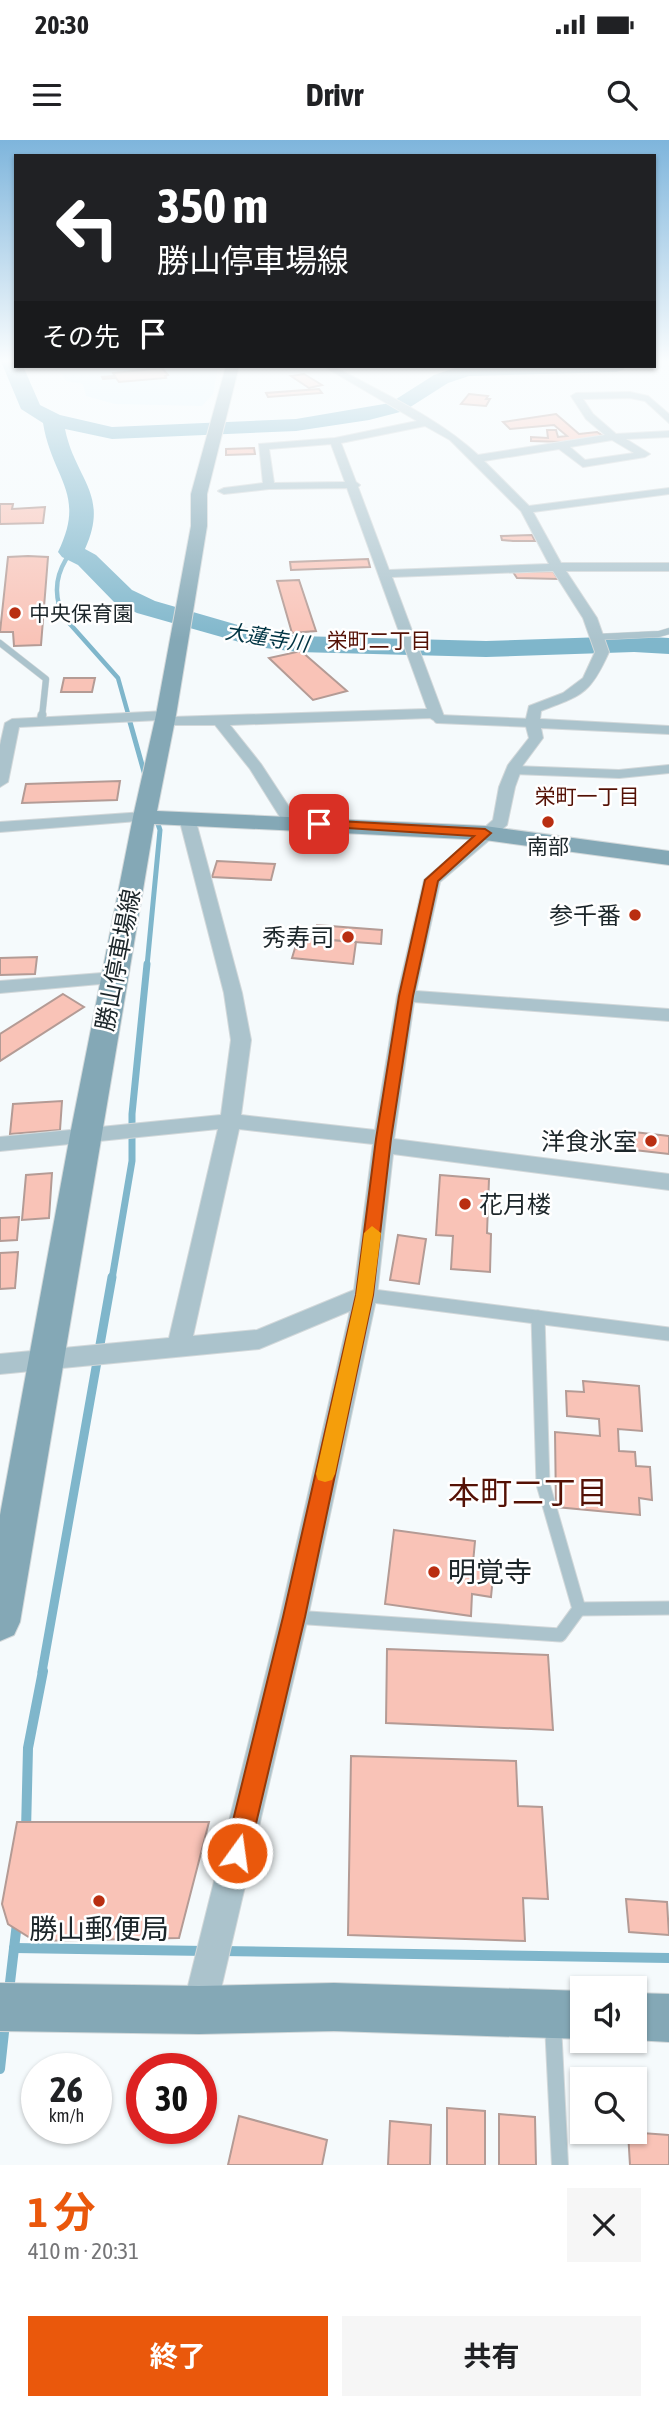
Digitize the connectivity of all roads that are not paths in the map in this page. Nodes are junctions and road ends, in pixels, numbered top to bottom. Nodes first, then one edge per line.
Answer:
1 (210, 454) edge
2 (263, 454) edge
3 (340, 454) edge
4 (470, 454) edge
5 (512, 454) edge
6 (571, 454) edge
7 (644, 454) edge
8 (475, 459) junction
9 (354, 485) junction
10 (269, 486) junction
11 (224, 491) dead end
12 (669, 491) edge
13 (526, 510) junction
14 (557, 567) junction
15 (669, 568) edge
16 (385, 574) junction
17 (669, 631) edge
18 (597, 637) junction
19 (0, 643) edge
20 (436, 716) junction
21 (166, 718) junction
22 (219, 721) junction
23 (41, 722) junction
24 (532, 723) junction
25 (669, 730) edge
26 (669, 769) edge
27 (514, 770) junction
28 (0, 782) edge
29 (145, 817) junction
30 (187, 818) junction
31 (291, 822) junction
32 (0, 828) edge
33 (485, 833) junction
34 (669, 859) edge
35 (114, 978) junction
36 (0, 987) edge
37 (406, 996) junction
38 (669, 1015) edge
39 (230, 1121) junction
40 (85, 1135) junction
41 (383, 1142) junction
42 (0, 1144) edge
43 (669, 1182) edge
44 (365, 1295) junction
45 (538, 1317) junction
46 (669, 1334) edge
47 (179, 1348) junction
48 (47, 1358) junction
49 (0, 1364) edge
50 (669, 1608) edge
51 (579, 1609) junction
52 (294, 1617) junction
53 (0, 1622) edge
54 (0, 2007) edge
55 (199, 2010) junction
56 (568, 2014) edge
57 (647, 2017) edge
58 (669, 2018) edge
59 (560, 2165) edge

1 - 21 street, 勝山停車場線
2 - 10 street
3 - 9 street
4 - 8 street
5 - 8 street
6 - 7 street
8 - 13 street
9 - 10 street
9 - 16 street
10 - 11 street
12 - 13 street
13 - 14 street
14 - 15 street
14 - 16 street
14 - 18 street
16 - 20 street
17 - 18 lane
18 - 24 street
19 - 23 lane
20 - 22 street
20 - 24 lane
21 - 22 street
21 - 23 street
21 - 29 street, 勝山停車場線
22 - 31 street
23 - 28 street
24 - 25 street
24 - 27 street
26 - 27 lane
27 - 33 street
29 - 30 street
29 - 32 street
29 - 35 street, 勝山停車場線
30 - 31 street
30 - 39 street
31 - 33 street
33 - 34 street
33 - 37 street
35 - 36 street
35 - 40 street, 勝山停車場線
37 - 38 street
37 - 41 street
39 - 40 street
39 - 41 street
39 - 47 street
40 - 42 street
40 - 48 street, 勝山停車場線
41 - 43 street
41 - 44 street
44 - 45 lane
44 - 47 street
44 - 52 street
45 - 46 lane
45 - 51 lane
47 - 48 street
48 - 49 street
48 - 53 street, 勝山停車場線
50 - 51 lane
51 - 52 lane
52 - 55 street
54 - 55 street
55 - 56 street
56 - 59 lane
57 - 58 street

